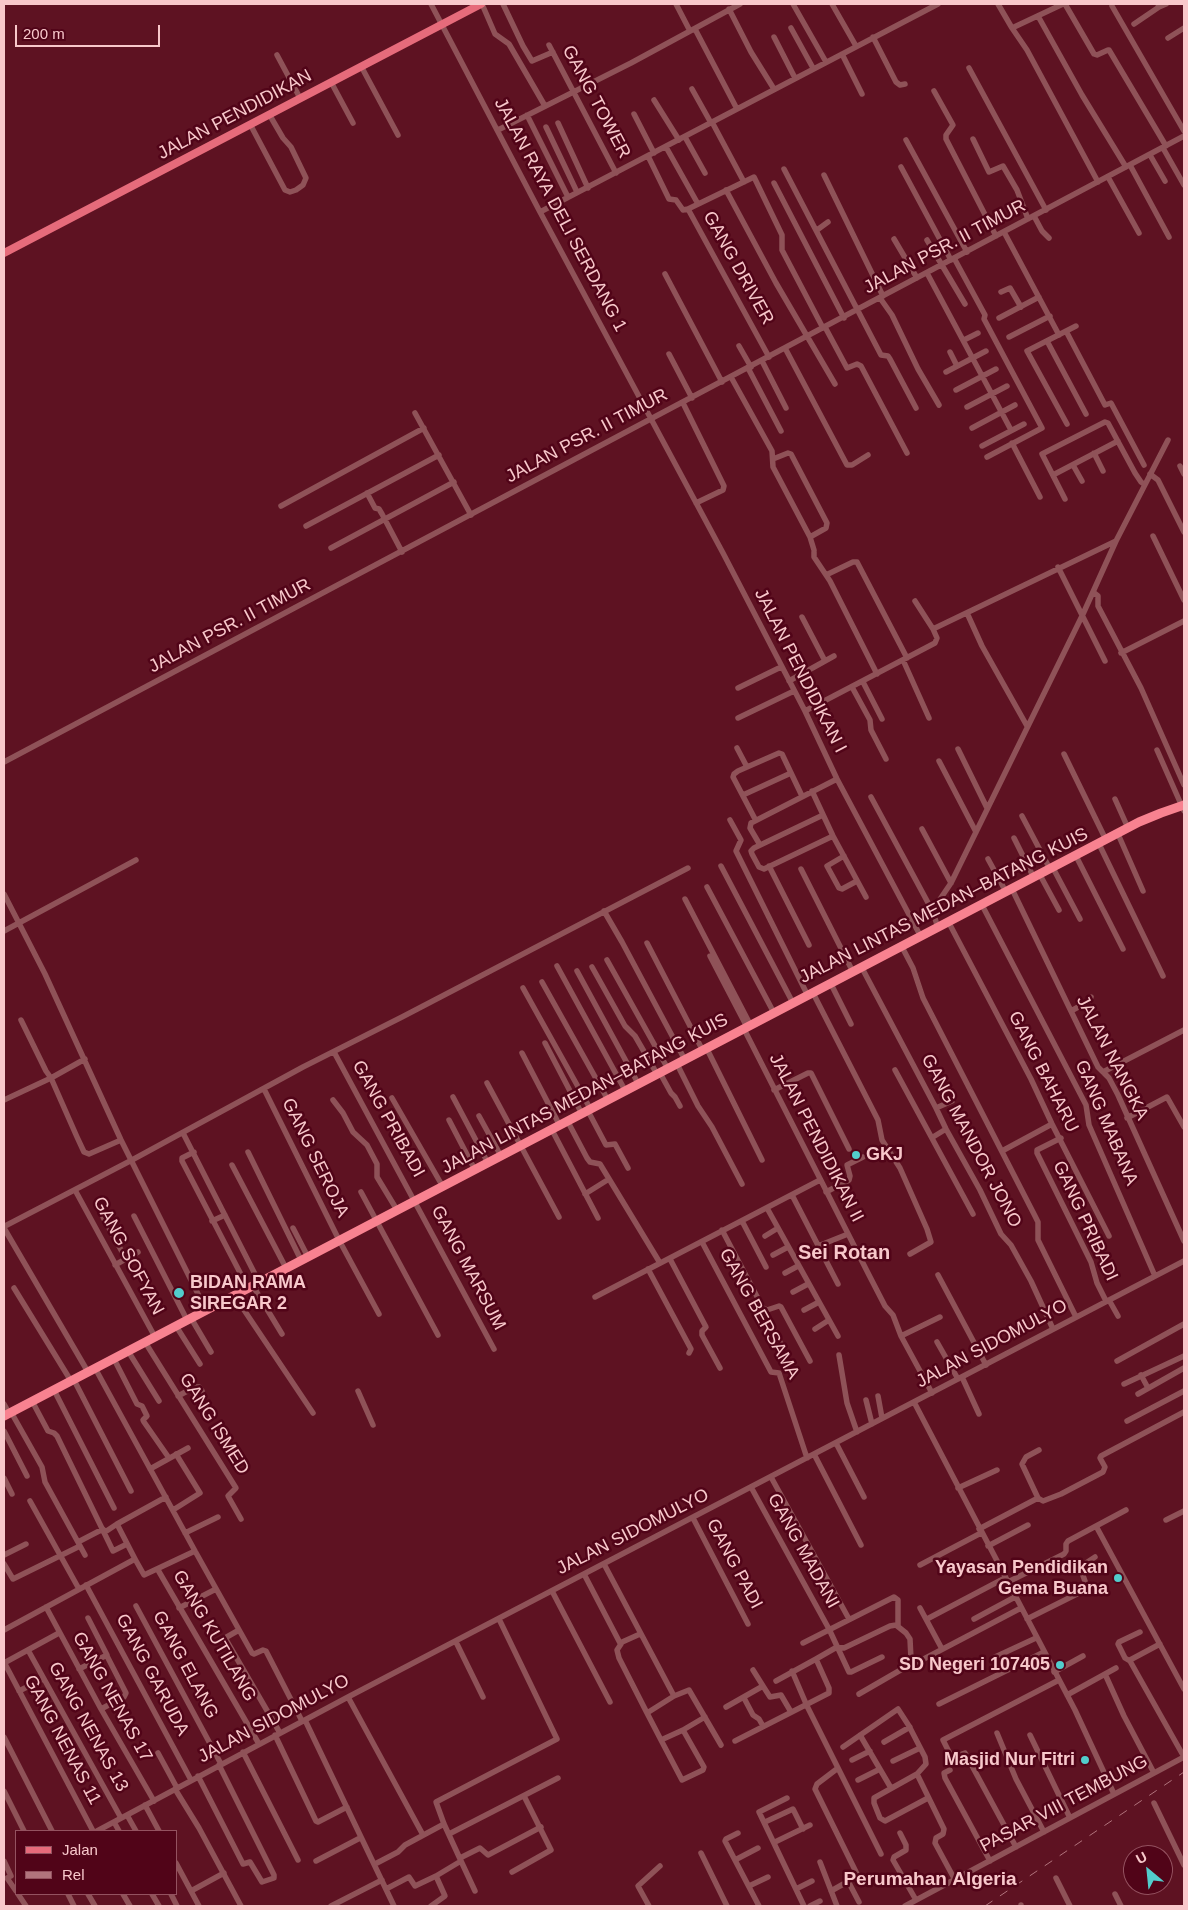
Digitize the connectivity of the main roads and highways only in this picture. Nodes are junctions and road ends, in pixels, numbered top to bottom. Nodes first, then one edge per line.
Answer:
1 (482, 4) edge
2 (4, 253) edge
3 (1183, 807) edge
4 (8, 1414) edge

1 - 2 main road, JALAN PENDIDIKAN
3 - 4 highway, JALAN LINTAS MEDAN–BATANG KUIS

